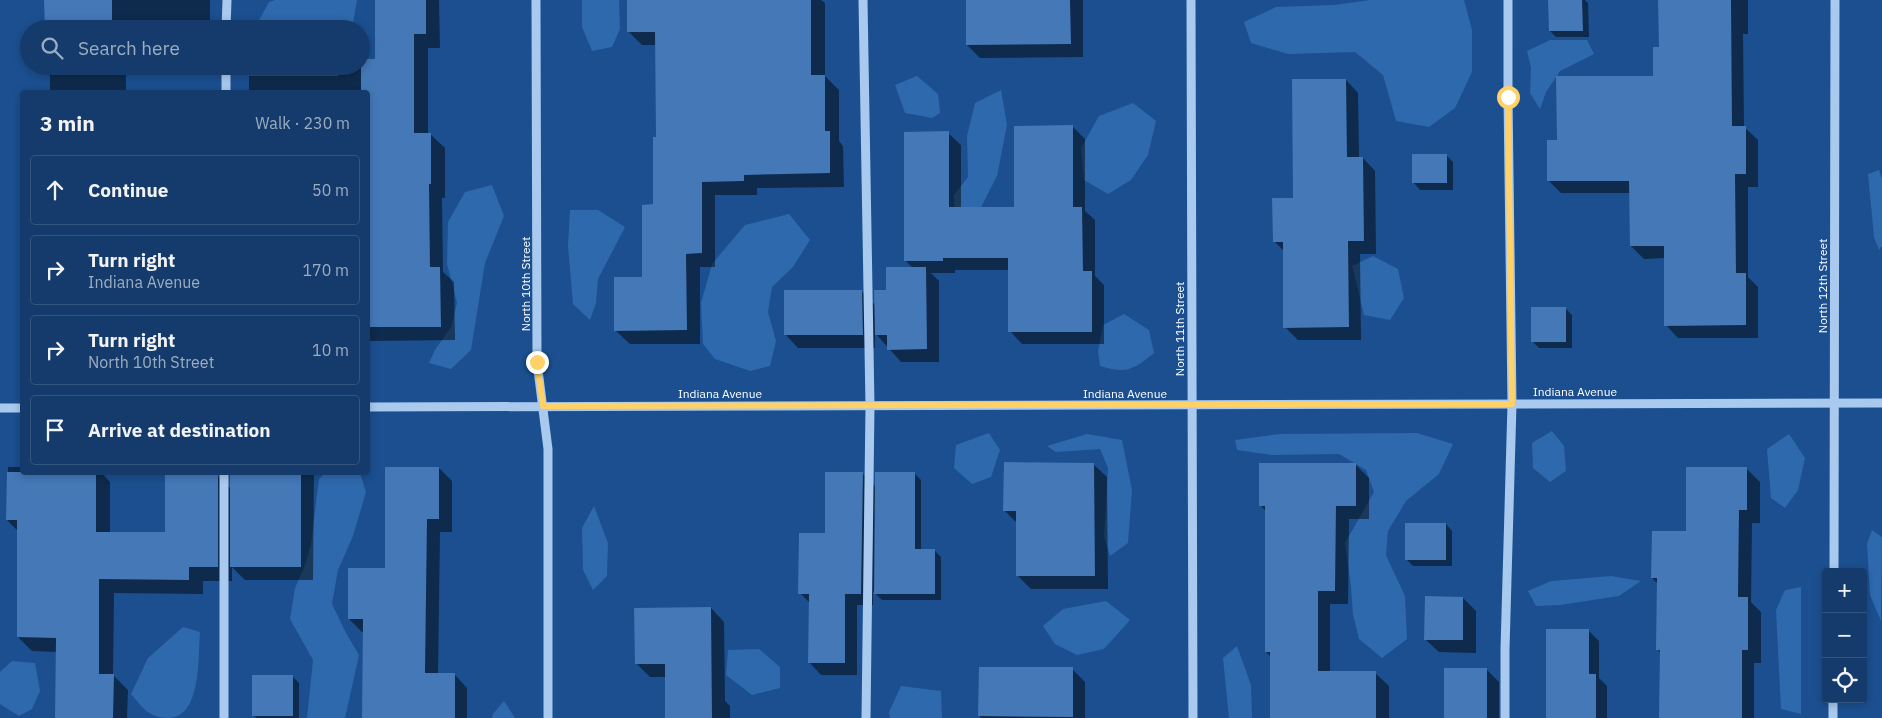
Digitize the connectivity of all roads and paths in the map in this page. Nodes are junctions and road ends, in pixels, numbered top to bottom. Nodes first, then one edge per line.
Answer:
1 (227, 0) edge
2 (536, 0) edge
3 (863, 0) edge
4 (1192, 0) edge
5 (1508, 0) edge
6 (1834, 0) edge
7 (226, 20) edge
8 (226, 75) edge
9 (226, 90) edge
10 (1834, 403) junction
11 (1882, 403) edge
12 (1512, 404) junction
13 (1192, 405) junction
14 (543, 406) junction
15 (870, 406) junction
16 (370, 407) edge
17 (0, 408) edge
18 (20, 408) edge
19 (224, 475) edge
20 (1834, 568) edge
21 (1834, 703) edge
22 (224, 718) edge
23 (548, 718) edge
24 (866, 718) edge
25 (1193, 718) edge
26 (1505, 718) edge
27 (1833, 718) edge

1 - 7 street
2 - 14 street, North 10th Street
3 - 15 street
4 - 13 street, North 11th Street
5 - 12 street
6 - 10 street, North 12th Street
8 - 9 street
10 - 11 street, Indiana Avenue
10 - 12 street, Indiana Avenue
10 - 20 street, North 12th Street
12 - 13 street, Indiana Avenue
12 - 26 street
13 - 15 street, Indiana Avenue
13 - 25 street, North 11th Street
14 - 15 street, Indiana Avenue
14 - 16 street, Indiana Avenue
14 - 23 street, North 10th Street
15 - 24 street
17 - 18 street
19 - 22 street
21 - 27 street

